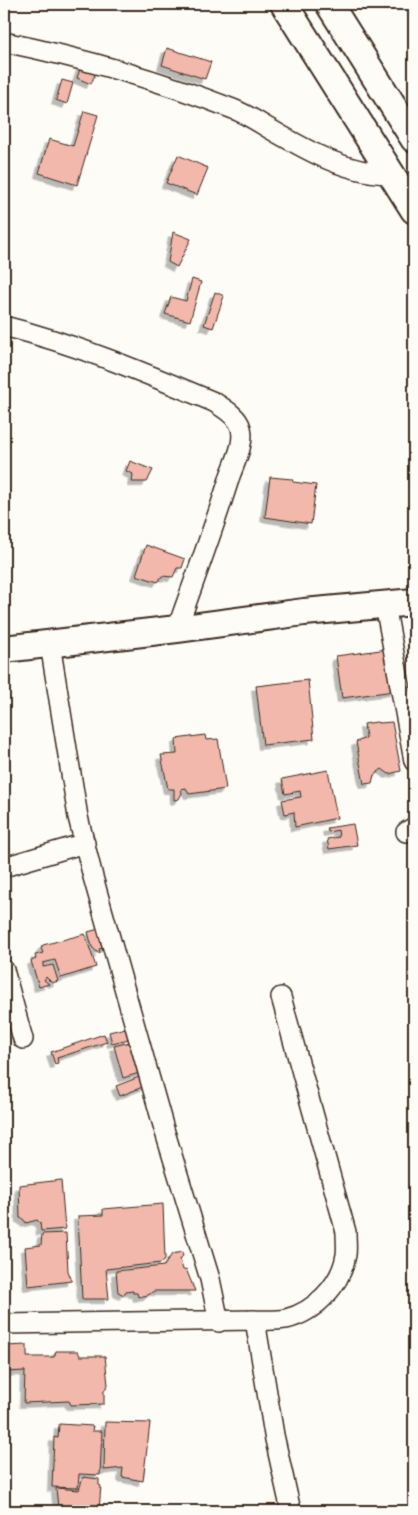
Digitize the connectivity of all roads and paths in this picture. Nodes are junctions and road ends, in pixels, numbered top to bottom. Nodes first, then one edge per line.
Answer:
1 (284, 4) edge
2 (329, 4) edge
3 (4, 42) edge
4 (414, 139) edge
5 (393, 174) junction
6 (414, 210) edge
7 (4, 326) edge
8 (414, 602) edge
9 (385, 605) junction
10 (177, 629) junction
11 (50, 644) junction
12 (4, 649) edge
13 (414, 761) edge
14 (85, 843) junction
15 (4, 867) edge
16 (4, 970) edge
17 (281, 997) dead end
18 (22, 1039) dead end
19 (255, 1320) junction
20 (219, 1322) junction
21 (4, 1324) edge
22 (291, 1511) edge

1 - 5 street
2 - 4 street
3 - 5 street
5 - 6 street
7 - 10 street
8 - 9 street
9 - 10 street
9 - 13 street
10 - 11 street
11 - 12 street
11 - 14 street
14 - 15 street
14 - 20 street
16 - 18 street
17 - 19 street
19 - 20 street
19 - 22 street
20 - 21 street

